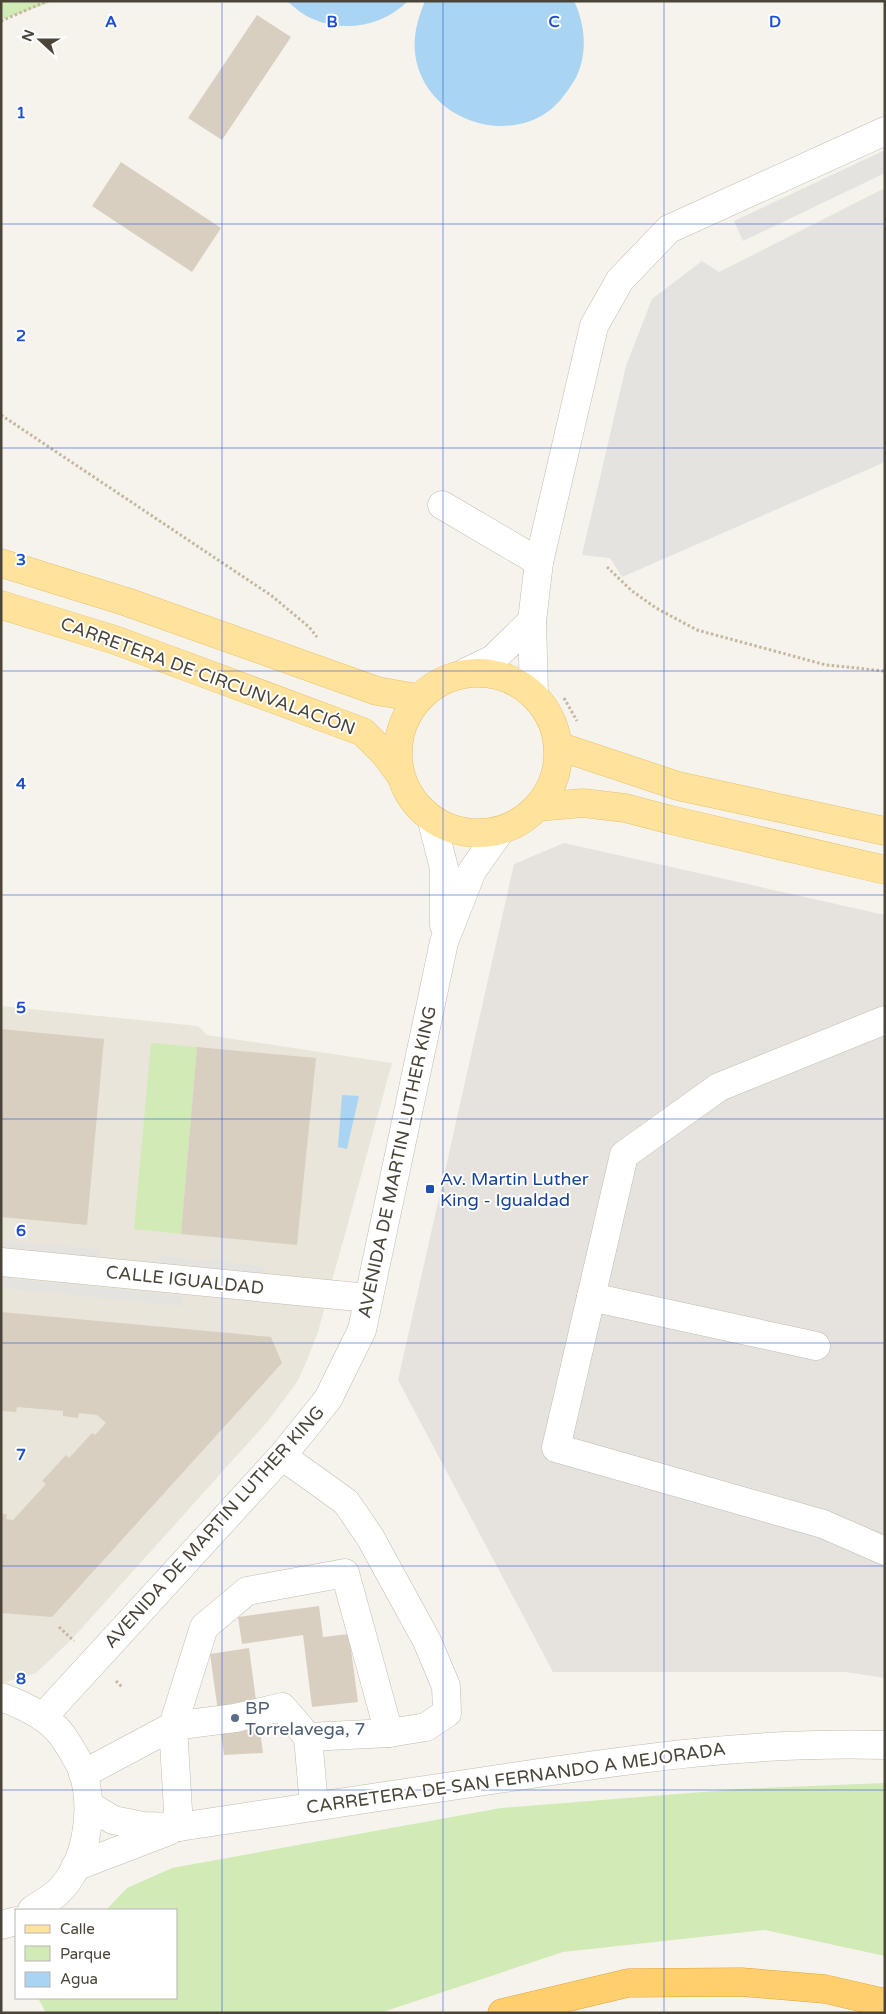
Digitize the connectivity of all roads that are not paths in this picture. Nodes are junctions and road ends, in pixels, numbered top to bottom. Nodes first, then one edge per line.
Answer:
1 (885, 131) edge
2 (442, 505) dead end
3 (539, 562) junction
4 (1, 563) edge
5 (1, 605) edge
6 (532, 621) junction
7 (466, 672) junction
8 (534, 694) junction
9 (418, 698) junction
10 (558, 746) junction
11 (399, 773) junction
12 (538, 807) junction
13 (432, 821) junction
14 (500, 831) junction
15 (885, 831) edge
16 (885, 870) edge
17 (444, 942) junction
18 (885, 1020) edge
19 (1, 1262) edge
20 (591, 1297) junction
21 (368, 1298) junction
22 (816, 1346) dead end
23 (282, 1456) junction
24 (885, 1551) edge
25 (1, 1697) edge
26 (43, 1717) junction
27 (173, 1726) junction
28 (389, 1733) junction
29 (308, 1737) junction
30 (885, 1745) edge
31 (84, 1774) junction
32 (90, 1806) junction
33 (314, 1806) junction
34 (179, 1827) junction
35 (75, 1867) junction
36 (33, 1909) edge
37 (15, 1921) edge
38 (1, 1925) edge
39 (885, 2003) edge
40 (502, 2013) edge

1 - 3 street
2 - 3 street
3 - 6 street
4 - 9 main road
5 - 11 main road, CARRETERA DE CIRCUNVALACIÓN
6 - 7 street
6 - 8 street
7 - 8 main road
7 - 9 main road
8 - 10 main road
9 - 11 main road
10 - 12 main road
10 - 15 main road
11 - 13 main road
12 - 14 main road
12 - 16 main road
13 - 14 main road
13 - 17 street
14 - 17 street
17 - 21 street, AVENIDA DE MARTIN LUTHER KING
18 - 20 street
19 - 21 street, CALLE IGUALDAD
20 - 22 street
20 - 24 street
21 - 23 street, AVENIDA DE MARTIN LUTHER KING
23 - 26 street, AVENIDA DE MARTIN LUTHER KING
23 - 28 street
25 - 26 street
26 - 31 street
27 - 28 street
27 - 29 street
27 - 31 street
27 - 34 street
28 - 29 street
29 - 33 street
30 - 33 street, CARRETERA DE SAN FERNANDO A MEJORADA
31 - 32 street
32 - 34 street
32 - 35 street
33 - 34 street, CARRETERA DE SAN FERNANDO A MEJORADA
34 - 35 street
35 - 36 street
37 - 38 street
39 - 40 highway

